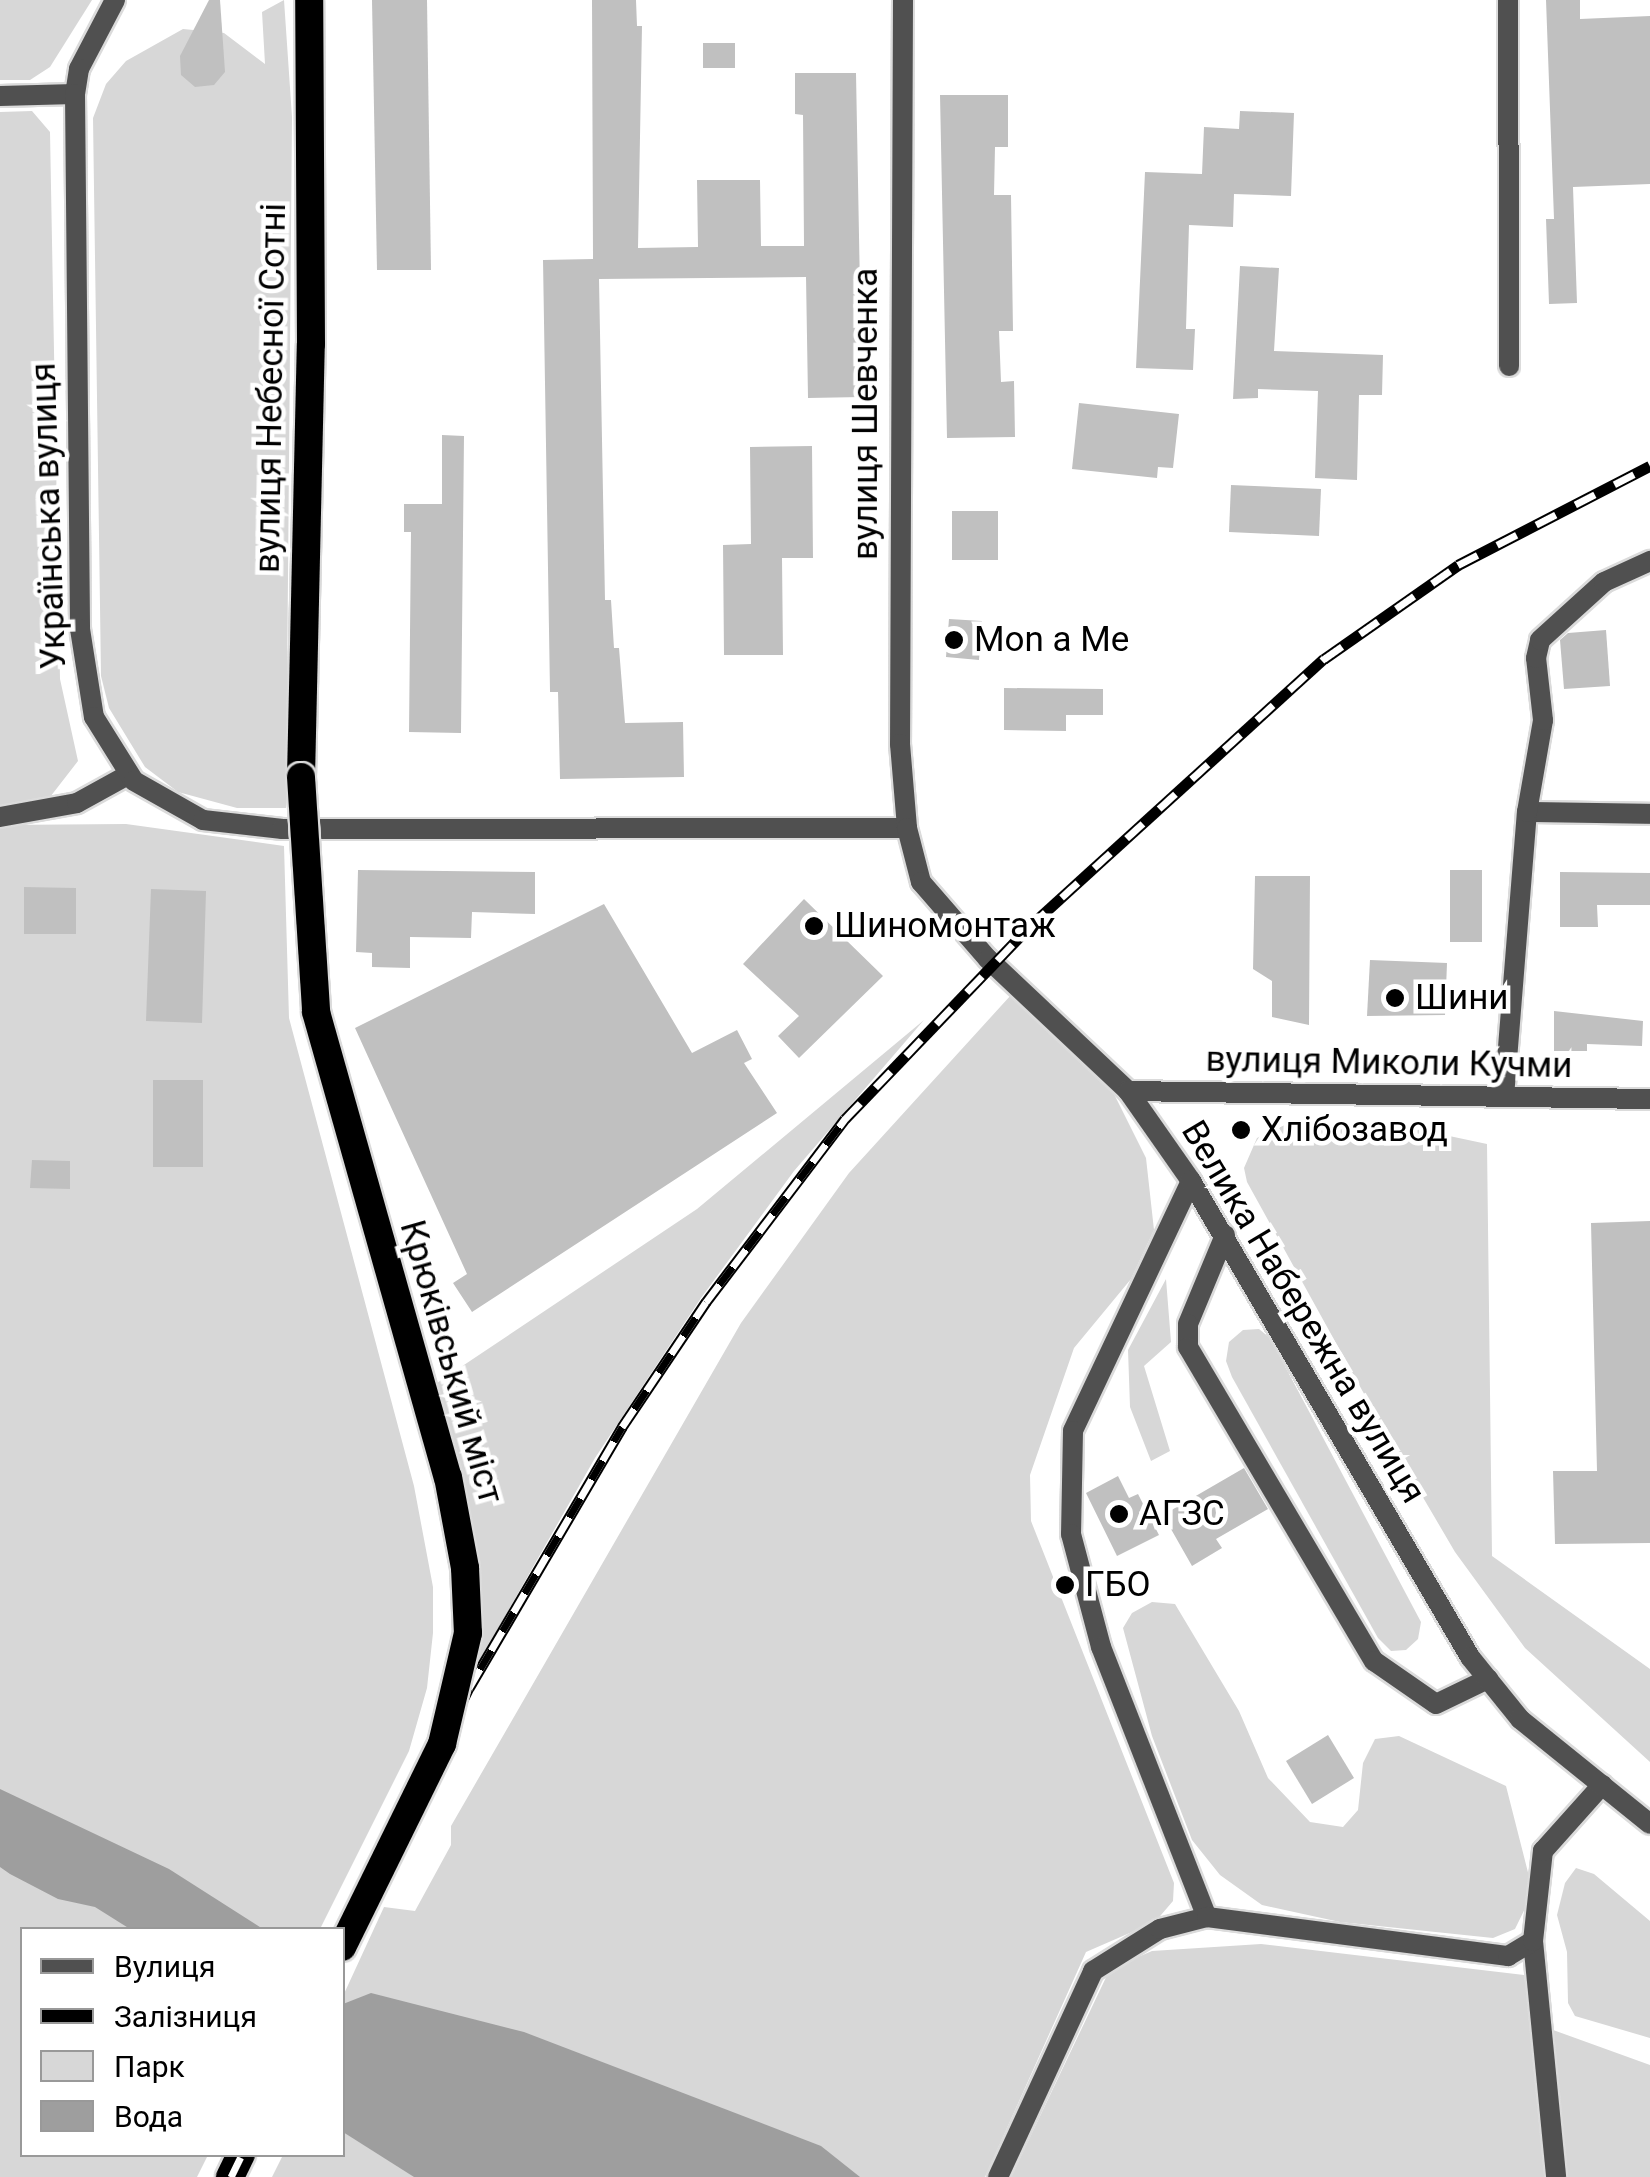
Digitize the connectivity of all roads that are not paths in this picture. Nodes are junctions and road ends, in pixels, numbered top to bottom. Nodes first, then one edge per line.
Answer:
1 (115, 0) edge
2 (903, 0) edge
3 (1508, 0) edge
4 (309, 1) edge
5 (76, 94) junction
6 (0, 96) edge
7 (1509, 366) dead end
8 (1650, 561) edge
9 (128, 775) junction
10 (301, 777) joint
11 (1526, 812) junction
12 (1650, 814) edge
13 (0, 817) edge
14 (907, 828) junction
15 (1128, 1092) junction
16 (1504, 1097) junction
17 (1650, 1099) edge
18 (1192, 1181) junction
19 (1226, 1235) junction
20 (1488, 1680) junction
21 (1602, 1785) junction
22 (1650, 1824) edge
23 (1207, 1917) junction
24 (345, 1941) edge
25 (1534, 1942) junction
26 (998, 2177) edge
27 (1556, 2177) edge

1 - 5 street, Українська вулиця
2 - 14 street, вулиця Шевченка
3 - 7 street
4 - 10 highway, вулиця Небесної Сотні
5 - 6 street
5 - 9 street, Українська вулиця
8 - 11 street
9 - 13 street
9 - 14 street, Українська вулиця
10 - 24 highway, Крюківський міст, bridge
11 - 12 street
11 - 16 street
14 - 15 street, Велика Набережна вулиця
15 - 16 street, вулиця Миколи Кучми
15 - 18 street, Велика Набережна вулиця
16 - 17 street, вулиця Миколи Кучми
18 - 19 street, Велика Набережна вулиця
18 - 23 street
19 - 20 street, Велика Набережна вулиця
19 - 20 street
20 - 21 street, Велика Набережна вулиця
21 - 22 street, Велика Набережна вулиця
21 - 25 street
23 - 25 street
23 - 26 street
25 - 27 street

